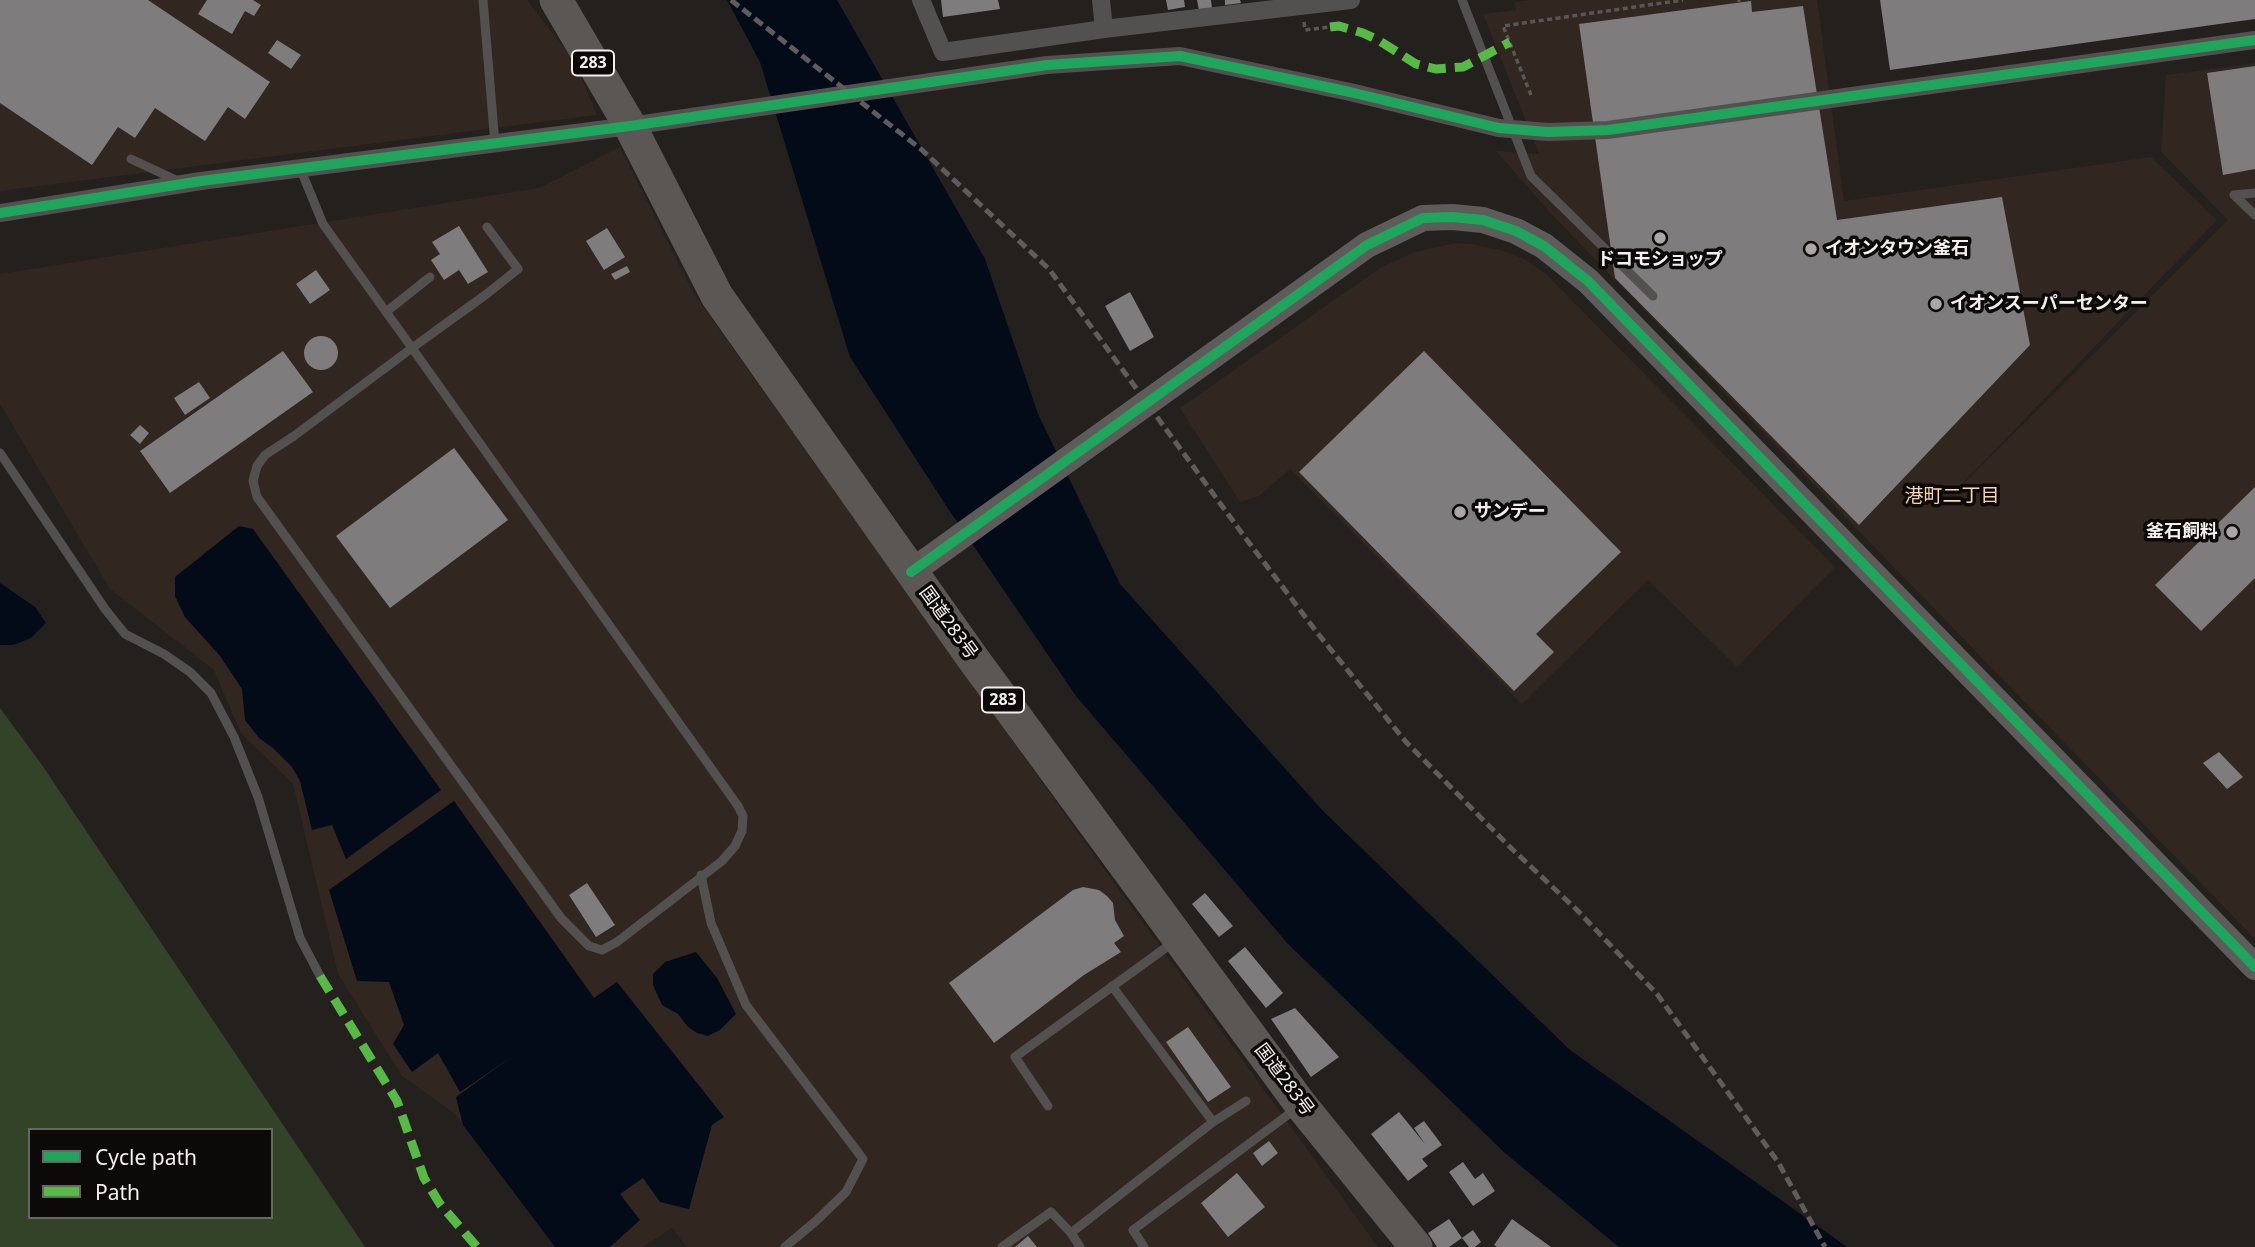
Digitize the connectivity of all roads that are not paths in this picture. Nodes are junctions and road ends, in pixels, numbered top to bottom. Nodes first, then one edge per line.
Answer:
1 (482, 0) edge
2 (556, 0) edge
3 (921, 0) edge
4 (1101, 0) edge
5 (1348, 0) edge
6 (1462, 0) edge
7 (1104, 29) junction
8 (2255, 40) edge
9 (630, 126) junction
10 (495, 144) junction
11 (131, 159) dead end
12 (300, 168) junction
13 (182, 184) junction
14 (2255, 193) edge
15 (0, 213) edge
16 (2255, 215) edge
17 (487, 227) dead end
18 (430, 277) dead end
19 (1653, 296) dead end
20 (386, 312) junction
21 (412, 348) junction
22 (0, 453) edge
23 (911, 572) junction
24 (701, 875) junction
25 (1179, 938) junction
26 (2255, 967) edge
27 (320, 976) dead end
28 (1112, 986) junction
29 (1246, 1101) dead end
30 (1301, 1105) junction
31 (1048, 1106) dead end
32 (1213, 1122) junction
33 (1071, 1233) junction
34 (785, 1247) edge
35 (1002, 1247) edge
36 (1080, 1247) edge
37 (1144, 1247) edge
38 (1416, 1247) edge

1 - 10 lane
2 - 9 highway, 国道283号 / 283
3 - 7 street
4 - 7 street
5 - 7 street
6 - 19 lane, bridge
8 - 9 street
9 - 10 street
9 - 23 highway, 国道283号 / 283
10 - 12 street
11 - 13 lane
12 - 13 street
12 - 20 lane
13 - 15 street
14 - 16 lane
17 - 21 lane
18 - 20 lane
20 - 21 lane
21 - 24 lane
21 - 24 lane
22 - 27 lane
23 - 25 highway, 国道283号 / 283
23 - 26 street
24 - 34 lane
25 - 28 lane
25 - 30 highway, 国道283号 / 283
28 - 31 lane
28 - 32 lane
29 - 32 lane
30 - 37 lane
30 - 38 highway, 国道283号 / 283
32 - 33 lane
33 - 35 lane
33 - 36 lane

